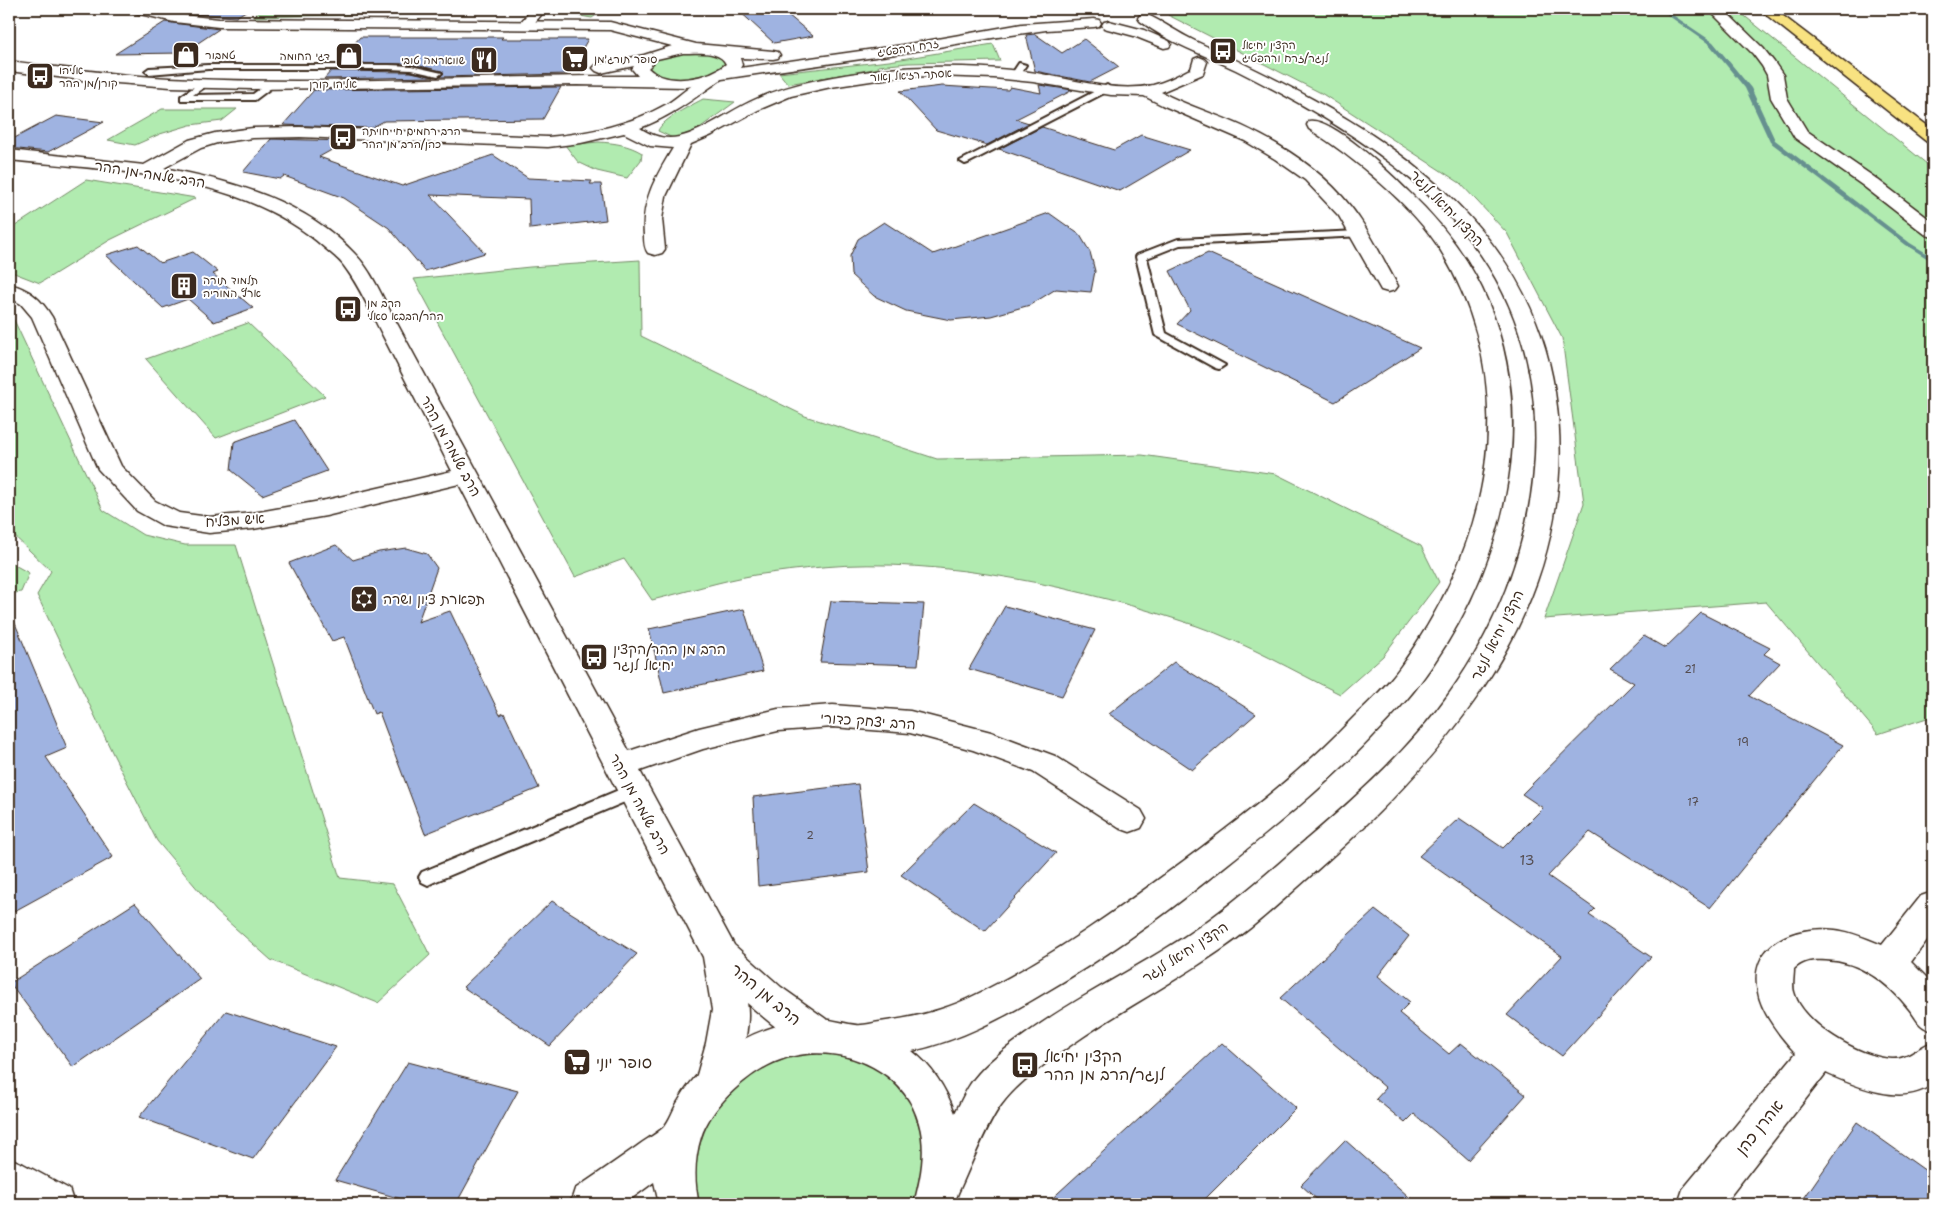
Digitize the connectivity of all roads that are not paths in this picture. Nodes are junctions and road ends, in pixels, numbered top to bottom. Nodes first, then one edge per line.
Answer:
1 (137, 9) edge
2 (539, 9) edge
3 (1715, 9) edge
4 (1766, 9) edge
5 (1148, 12) edge
6 (526, 24) junction
7 (1102, 24) junction
8 (635, 31) junction
9 (694, 48) junction
10 (722, 52) junction
11 (9, 54) edge
12 (650, 57) junction
13 (1199, 62) junction
14 (9, 66) edge
15 (718, 77) junction
16 (662, 81) junction
17 (203, 84) junction
18 (271, 85) junction
19 (1107, 88) junction
20 (1146, 90) junction
21 (672, 107) junction
22 (627, 128) junction
23 (1933, 138) edge
24 (682, 142) junction
25 (9, 155) edge
26 (965, 161) dead end
27 (146, 171) junction
28 (1933, 231) edge
29 (1359, 234) junction
30 (655, 249) dead end
31 (1388, 286) dead end
32 (9, 290) edge
33 (1219, 365) dead end
34 (466, 475) junction
35 (627, 778) junction
36 (1130, 819) dead end
37 (428, 877) dead end
38 (1933, 906) edge
39 (721, 956) junction
40 (1888, 965) junction
41 (1933, 1015) edge
42 (820, 1036) junction
43 (862, 1042) junction
44 (1821, 1051) junction
45 (1933, 1061) edge
46 (714, 1082) junction
47 (681, 1138) junction
48 (9, 1178) edge
49 (938, 1193) edge
50 (54, 1204) edge
51 (590, 1204) edge
52 (679, 1204) edge
53 (1698, 1204) edge

1 - 6 street
2 - 6 street
3 - 28 street
4 - 23 main road
5 - 7 street, זרח ורהפטיג
5 - 49 street, הקצין יחיאל לנגר
6 - 8 street
7 - 10 street, זרח ורהפטיג
7 - 13 street, הקצין יחיאל לנגר
7 - 15 street, זרח ורהפטיג
8 - 9 street
8 - 12 street
9 - 10 street, זרח ורהפטיג
9 - 12 street, אליהו קורן
10 - 15 street
11 - 12 street, אליהו קורן
12 - 16 street
13 - 20 street, אסתר רזיאל נאור
13 - 43 street, הקצין יחיאל לנגר
14 - 17 street, אליהו קורן
15 - 16 street, זרח ורהפטיג
15 - 21 street
16 - 18 street, אליהו קורן
16 - 21 street
17 - 18 street, אליהו קורן
17 - 18 lane
19 - 20 street, אסתר רזיאל נאור
19 - 24 street, אסתר רזיאל נאור
19 - 26 lane
20 - 29 street
21 - 22 street
22 - 24 street, אסתר רזיאל נאור
22 - 27 street
24 - 30 street
25 - 27 street, הרב שלמה מן ההר
27 - 34 street, הרב שלמה מן ההר
29 - 31 street
29 - 33 lane
32 - 34 street, איש מצליח
34 - 35 street, הרב שלמה מן ההר
35 - 36 street, הרב יצחק כדורי
35 - 37 lane
35 - 39 street, הרב שלמה מן ההר
38 - 40 street
39 - 42 street, הרב מן ההר
39 - 46 street, הרב מן ההר
40 - 41 street
40 - 44 street
42 - 43 street
42 - 46 street
43 - 49 street
44 - 45 street
44 - 53 street, אהרן כהן
46 - 47 street
47 - 51 street
47 - 52 street
48 - 50 street

